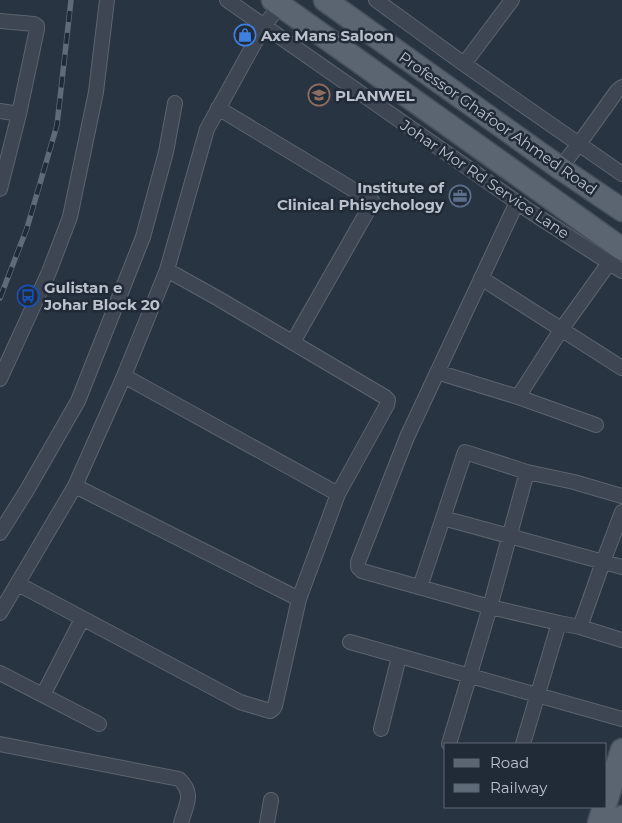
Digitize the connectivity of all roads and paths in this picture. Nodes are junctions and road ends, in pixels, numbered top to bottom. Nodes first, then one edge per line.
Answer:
1 (107, 0) edge
2 (227, 0) edge
3 (376, 0) edge
4 (512, 0) edge
5 (277, 2) edge
6 (331, 2) edge
7 (0, 21) edge
8 (264, 26) junction
9 (464, 64) junction
10 (622, 87) edge
11 (454, 91) junction
12 (175, 103) dead end
13 (218, 108) junction
14 (0, 110) edge
15 (19, 114) junction
16 (434, 115) junction
17 (579, 144) junction
18 (560, 168) junction
19 (622, 174) edge
20 (0, 189) edge
21 (517, 202) junction
22 (622, 210) edge
23 (619, 263) edge
24 (167, 270) junction
25 (481, 278) junction
26 (561, 330) junction
27 (293, 342) junction
28 (622, 368) edge
29 (437, 372) junction
30 (124, 376) junction
31 (0, 379) edge
32 (518, 397) junction
33 (596, 424) dead end
34 (527, 472) junction
35 (75, 486) junction
36 (338, 494) junction
37 (622, 496) edge
38 (622, 512) edge
39 (443, 518) junction
40 (0, 533) edge
41 (510, 536) junction
42 (603, 562) junction
43 (622, 567) edge
44 (18, 584) junction
45 (420, 587) junction
46 (299, 600) junction
47 (490, 607) junction
48 (0, 613) edge
49 (82, 619) junction
50 (559, 624) junction
51 (580, 627) junction
52 (622, 640) edge
53 (350, 642) dead end
54 (400, 657) junction
55 (0, 673) edge
56 (469, 677) junction
57 (538, 695) junction
58 (44, 696) junction
59 (622, 719) edge
60 (99, 724) dead end
61 (381, 729) dead end
62 (449, 743) edge
63 (523, 743) edge
64 (0, 744) edge
65 (622, 750) edge
66 (607, 799) edge
67 (272, 800) dead end
68 (604, 808) edge
69 (622, 817) edge
70 (181, 823) edge
71 (267, 823) edge
72 (599, 823) edge
73 (620, 823) edge

1 - 31 street
2 - 8 street, Johar Mor Rd Service Lane
3 - 9 street
4 - 9 street
5 - 8 street
5 - 16 main road
6 - 11 main road, Professor Ghafoor Ahmed Road
7 - 15 street
8 - 13 street
8 - 21 street, Johar Mor Rd Service Lane
9 - 17 street
10 - 17 street
11 - 16 main road
11 - 18 main road, Professor Ghafoor Ahmed Road
12 - 40 street
13 - 24 street
13 - 27 street
14 - 15 street
15 - 20 street
16 - 23 main road
17 - 18 street
17 - 19 street
18 - 22 main road, Professor Ghafoor Ahmed Road
21 - 23 street, Johar Mor Rd Service Lane
21 - 25 street
23 - 26 street
24 - 27 street
24 - 30 street
25 - 26 street
25 - 29 street
26 - 28 street
26 - 32 street
27 - 36 street
29 - 32 street
29 - 45 street
30 - 35 street
30 - 36 street
32 - 33 street
34 - 37 street
34 - 39 street
34 - 41 street
35 - 44 street
35 - 46 street
36 - 46 street
38 - 42 street
39 - 41 street
39 - 45 street
41 - 42 street
41 - 47 street
42 - 43 street
42 - 51 street
44 - 48 street
44 - 49 street
45 - 47 street
46 - 49 street
47 - 50 street
47 - 56 street
49 - 58 street
50 - 51 street
50 - 57 street
51 - 52 street
53 - 54 street
54 - 56 street
54 - 61 street
55 - 58 street
56 - 57 street
56 - 62 street
57 - 59 street
57 - 63 street
58 - 60 street
64 - 70 street
65 - 66 main road
67 - 71 street
68 - 72 main road
69 - 73 main road

